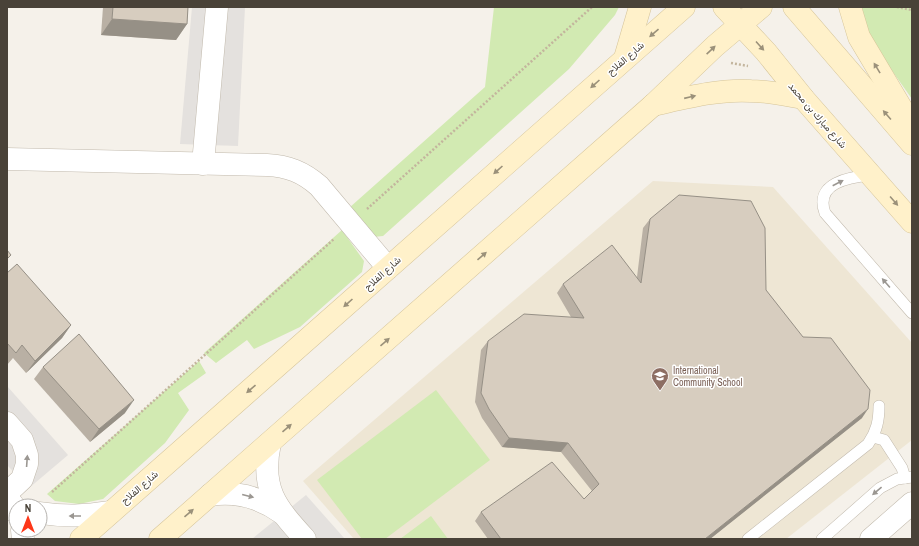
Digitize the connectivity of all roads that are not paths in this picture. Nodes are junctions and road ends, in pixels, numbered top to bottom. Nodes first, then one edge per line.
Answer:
1 (217, 7) edge
2 (640, 7) edge
3 (684, 7) edge
4 (724, 7) edge
5 (761, 7) edge
6 (794, 7) edge
7 (850, 7) edge
8 (740, 24) junction
9 (625, 58) junction
10 (803, 98) junction
11 (652, 106) junction
12 (912, 126) edge
13 (912, 144) edge
14 (7, 159) edge
15 (203, 164) junction
16 (871, 175) junction
17 (912, 222) edge
18 (388, 268) junction
19 (912, 313) edge
20 (879, 406) dead end
21 (7, 423) edge
22 (873, 437) junction
23 (270, 443) junction
24 (908, 478) edge
25 (210, 495) junction
26 (14, 498) edge
27 (912, 503) edge
28 (111, 512) junction
29 (282, 513) junction
30 (48, 514) edge
31 (81, 539) edge
32 (160, 539) edge
33 (305, 539) edge
34 (748, 539) edge
35 (822, 539) edge
36 (871, 539) edge

1 - 15 street
2 - 9 main road
3 -> 9 main road, شارع الفلاح
4 - 8 main road, شارع مبارك بن محمد
5 - 8 main road
13 -> 6 main road
12 -> 7 main road
8 -> 10 main road, شارع مبارك بن محمد
11 -> 8 main road
9 -> 18 main road, شارع الفلاح
11 -> 10 main road
10 - 16 main road, شارع مبارك بن محمد
23 -> 11 main road
14 - 15 street
15 - 18 street
16 -> 17 main road, شارع مبارك بن محمد
19 -> 16 lane
18 -> 28 main road, شارع الفلاح
20 - 22 lane
26 -> 21 street
22 - 24 lane
22 - 34 lane
23 - 25 main road
23 - 29 street
24 -> 35 lane
25 -> 29 street
32 -> 25 main road
27 - 36 street
28 -> 30 street
28 - 31 main road, شارع الفلاح
29 - 33 street

